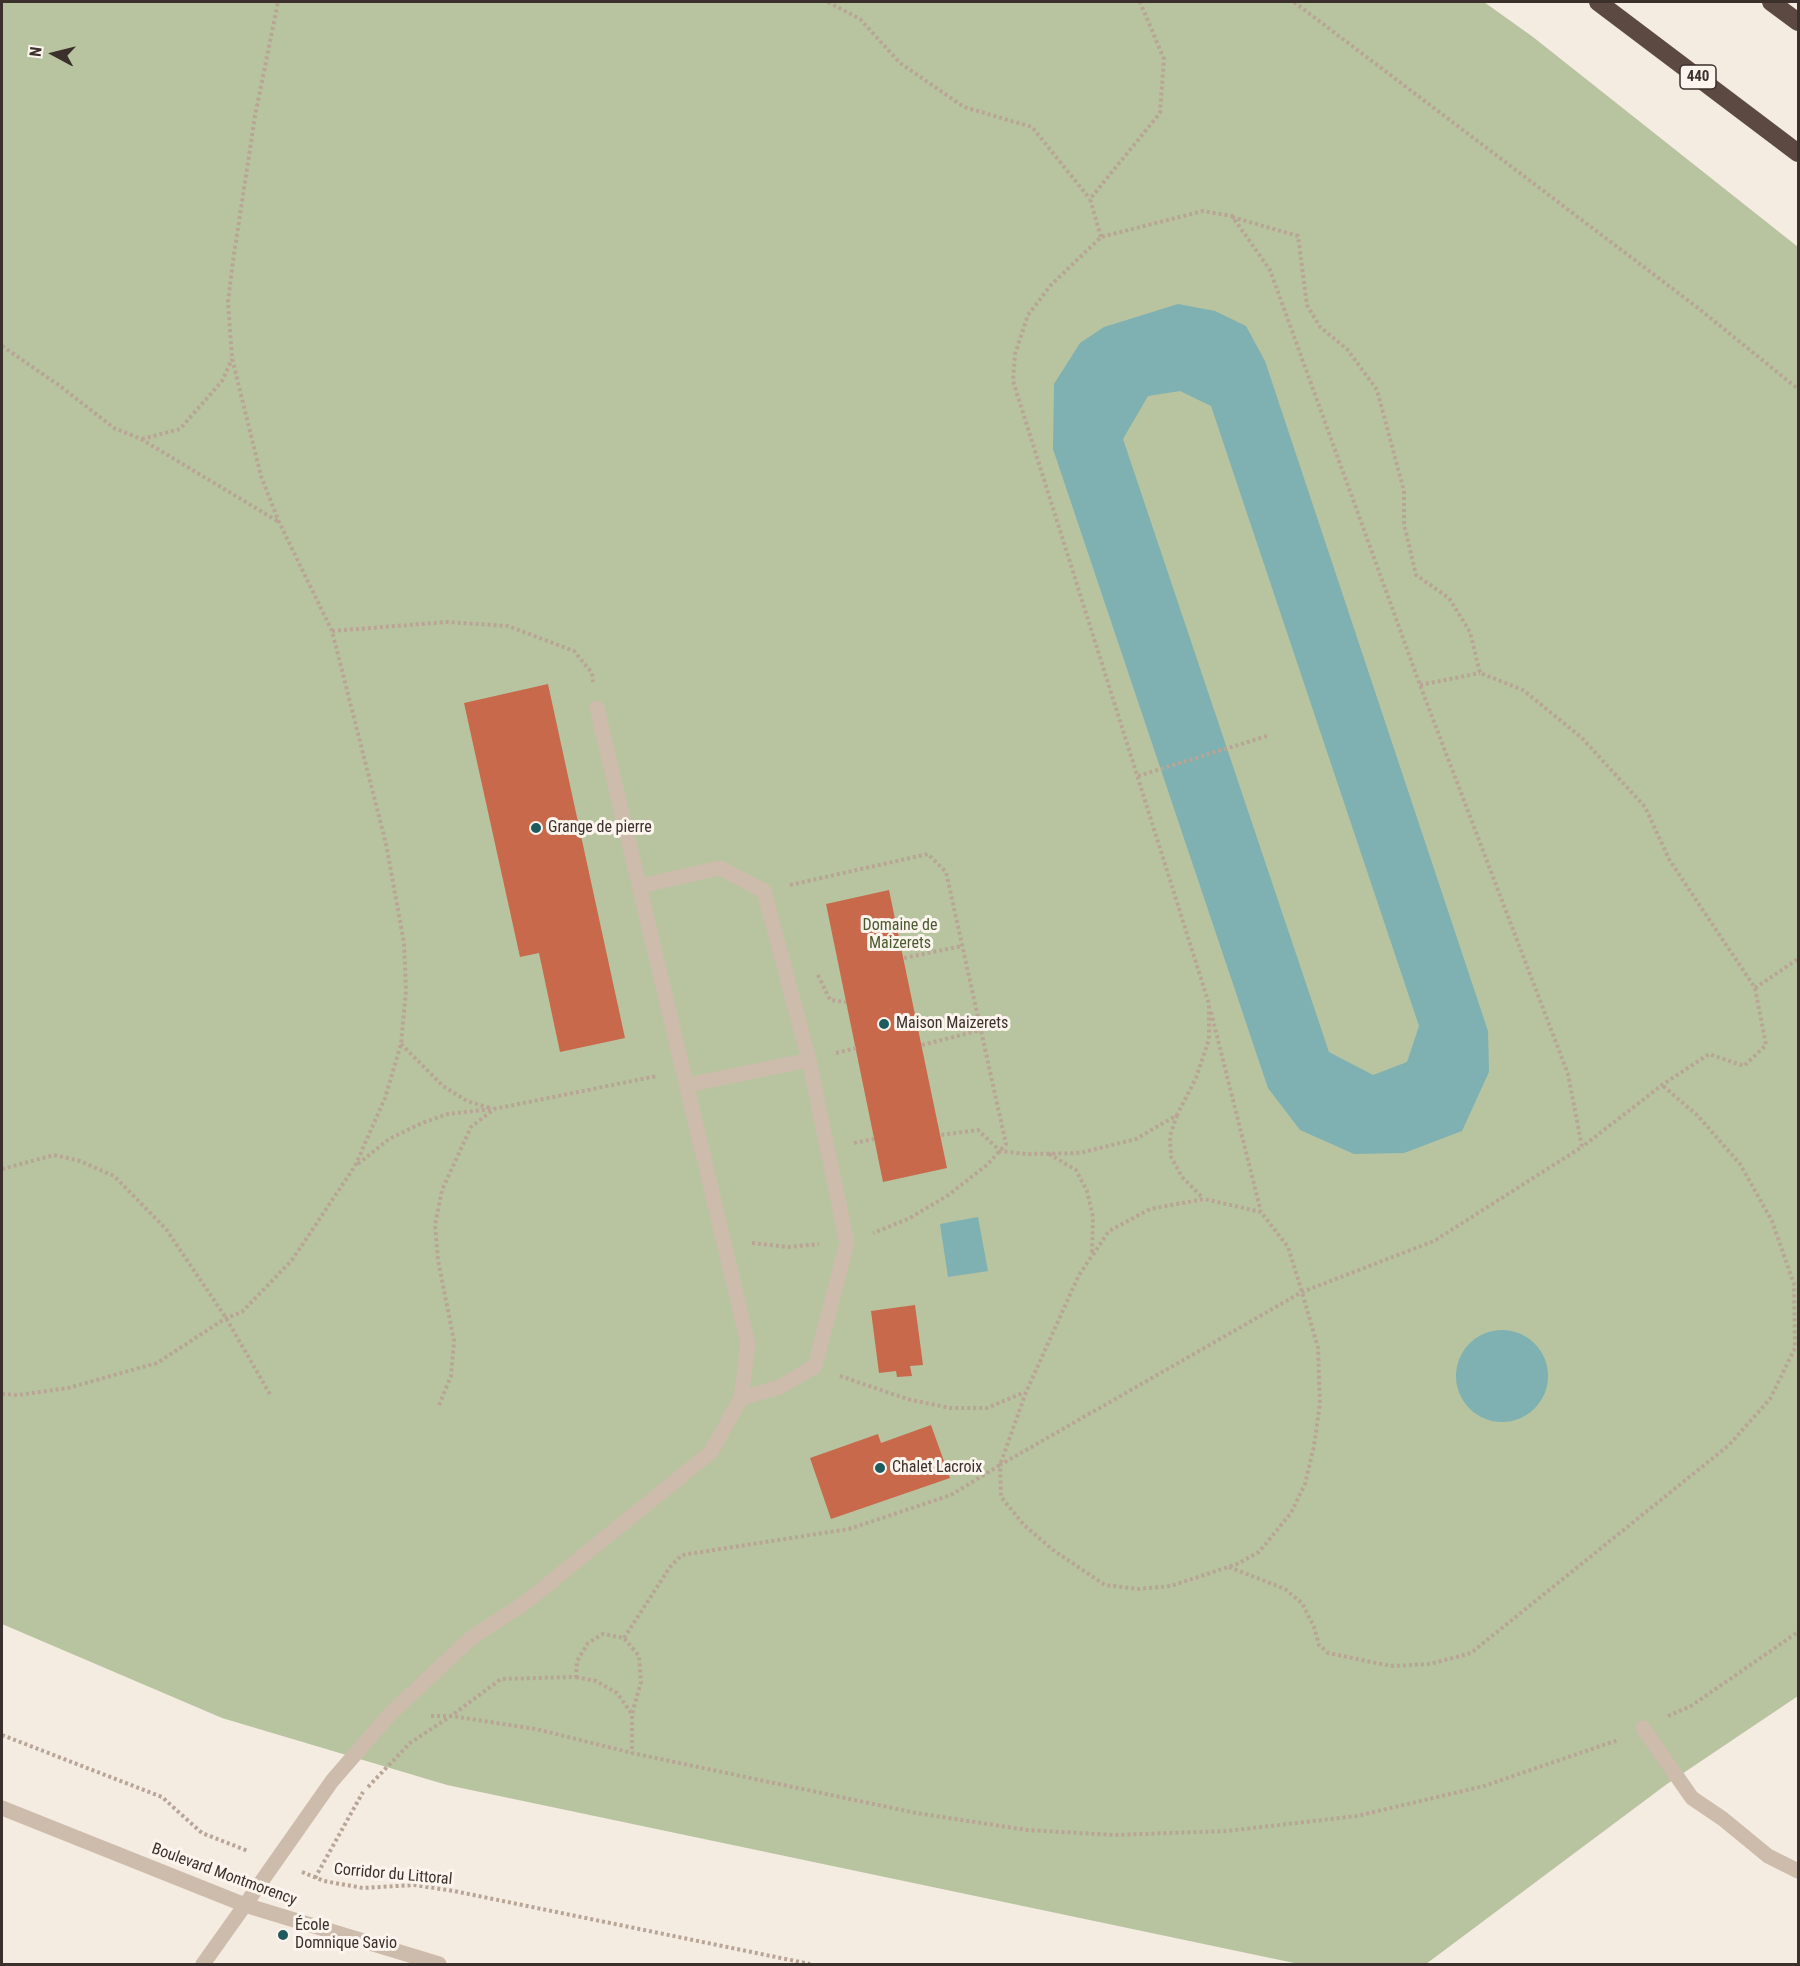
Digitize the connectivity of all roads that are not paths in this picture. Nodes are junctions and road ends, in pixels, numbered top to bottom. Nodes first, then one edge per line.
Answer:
1 (1598, 2) edge
2 (1771, 2) edge
3 (1798, 22) edge
4 (1798, 153) edge
5 (597, 708) road end
6 (639, 886) junction
7 (809, 1060) junction
8 (685, 1078) junction
9 (741, 1398) junction
10 (1642, 1728) road end
11 (2, 1808) edge
12 (1798, 1871) edge
13 (245, 1905) junction
14 (203, 1965) edge
15 (439, 1965) edge

1 - 4 highway, 440
2 - 3 highway
5 - 6 street
6 - 7 street
6 - 8 street
7 - 8 street
7 - 9 street
8 - 9 street
9 - 13 street
10 - 12 street
11 - 13 street, Boulevard Montmorency
13 - 14 street
13 - 15 street, Boulevard Montmorency

